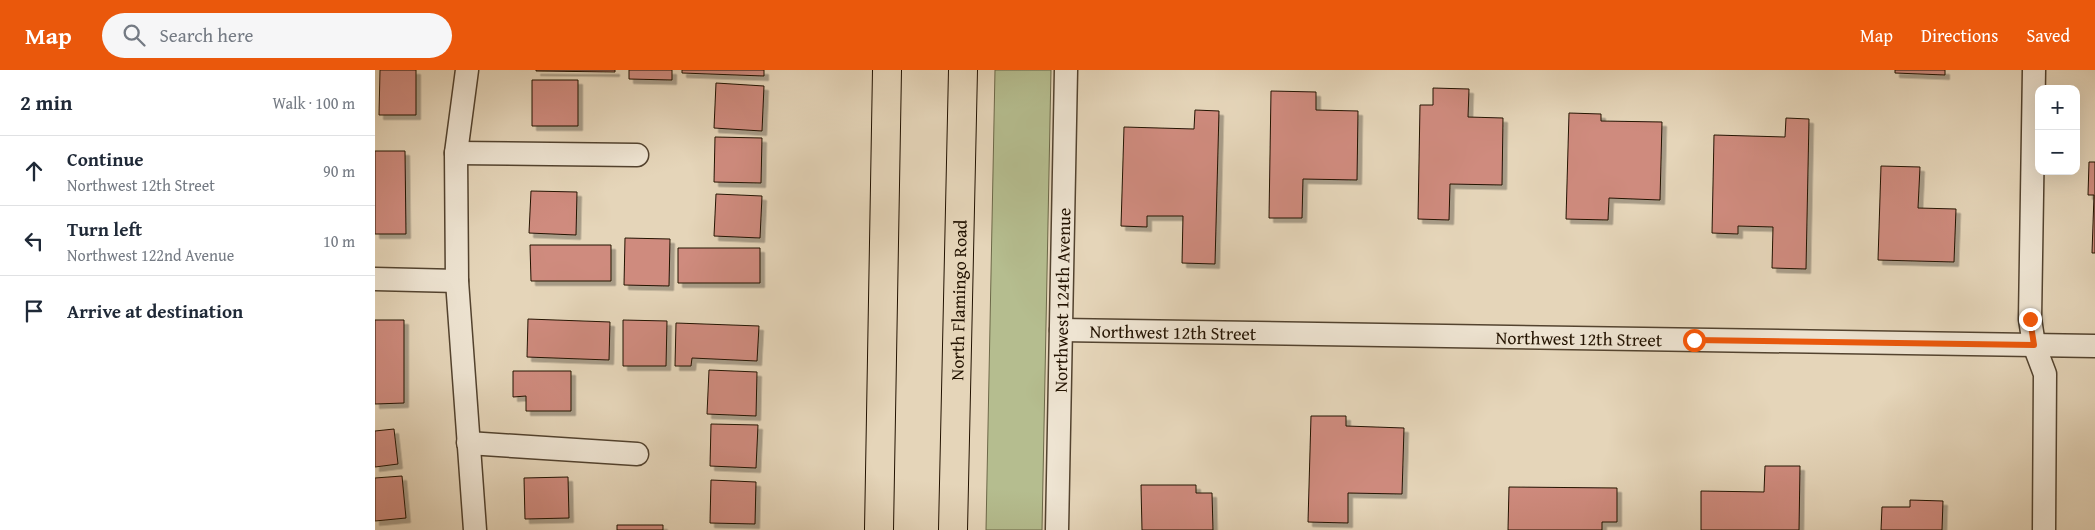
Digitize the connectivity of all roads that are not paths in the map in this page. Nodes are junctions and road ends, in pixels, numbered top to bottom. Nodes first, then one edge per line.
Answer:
1 (467, 70) edge
2 (887, 70) edge
3 (963, 70) edge
4 (1066, 70) edge
5 (2034, 70) edge
6 (456, 153) junction
7 (637, 155) dead end
8 (375, 279) edge
9 (457, 281) junction
10 (1061, 330) junction
11 (2034, 345) junction
12 (2095, 346) edge
13 (468, 443) junction
14 (637, 454) dead end
15 (475, 530) edge
16 (879, 530) edge
17 (953, 530) edge
18 (1057, 530) edge
19 (2044, 530) edge

1 - 6 street
2 - 16 highway
3 - 17 highway, North Flamingo Road
4 - 10 street, Northwest 124th Avenue
5 - 11 street
6 - 7 street
6 - 9 street
8 - 9 street
9 - 13 street
10 - 11 street, Northwest 12th Street
10 - 18 street, Northwest 124th Avenue
11 - 12 street, Northwest 12th Street
11 - 19 street
13 - 14 street
13 - 15 street

